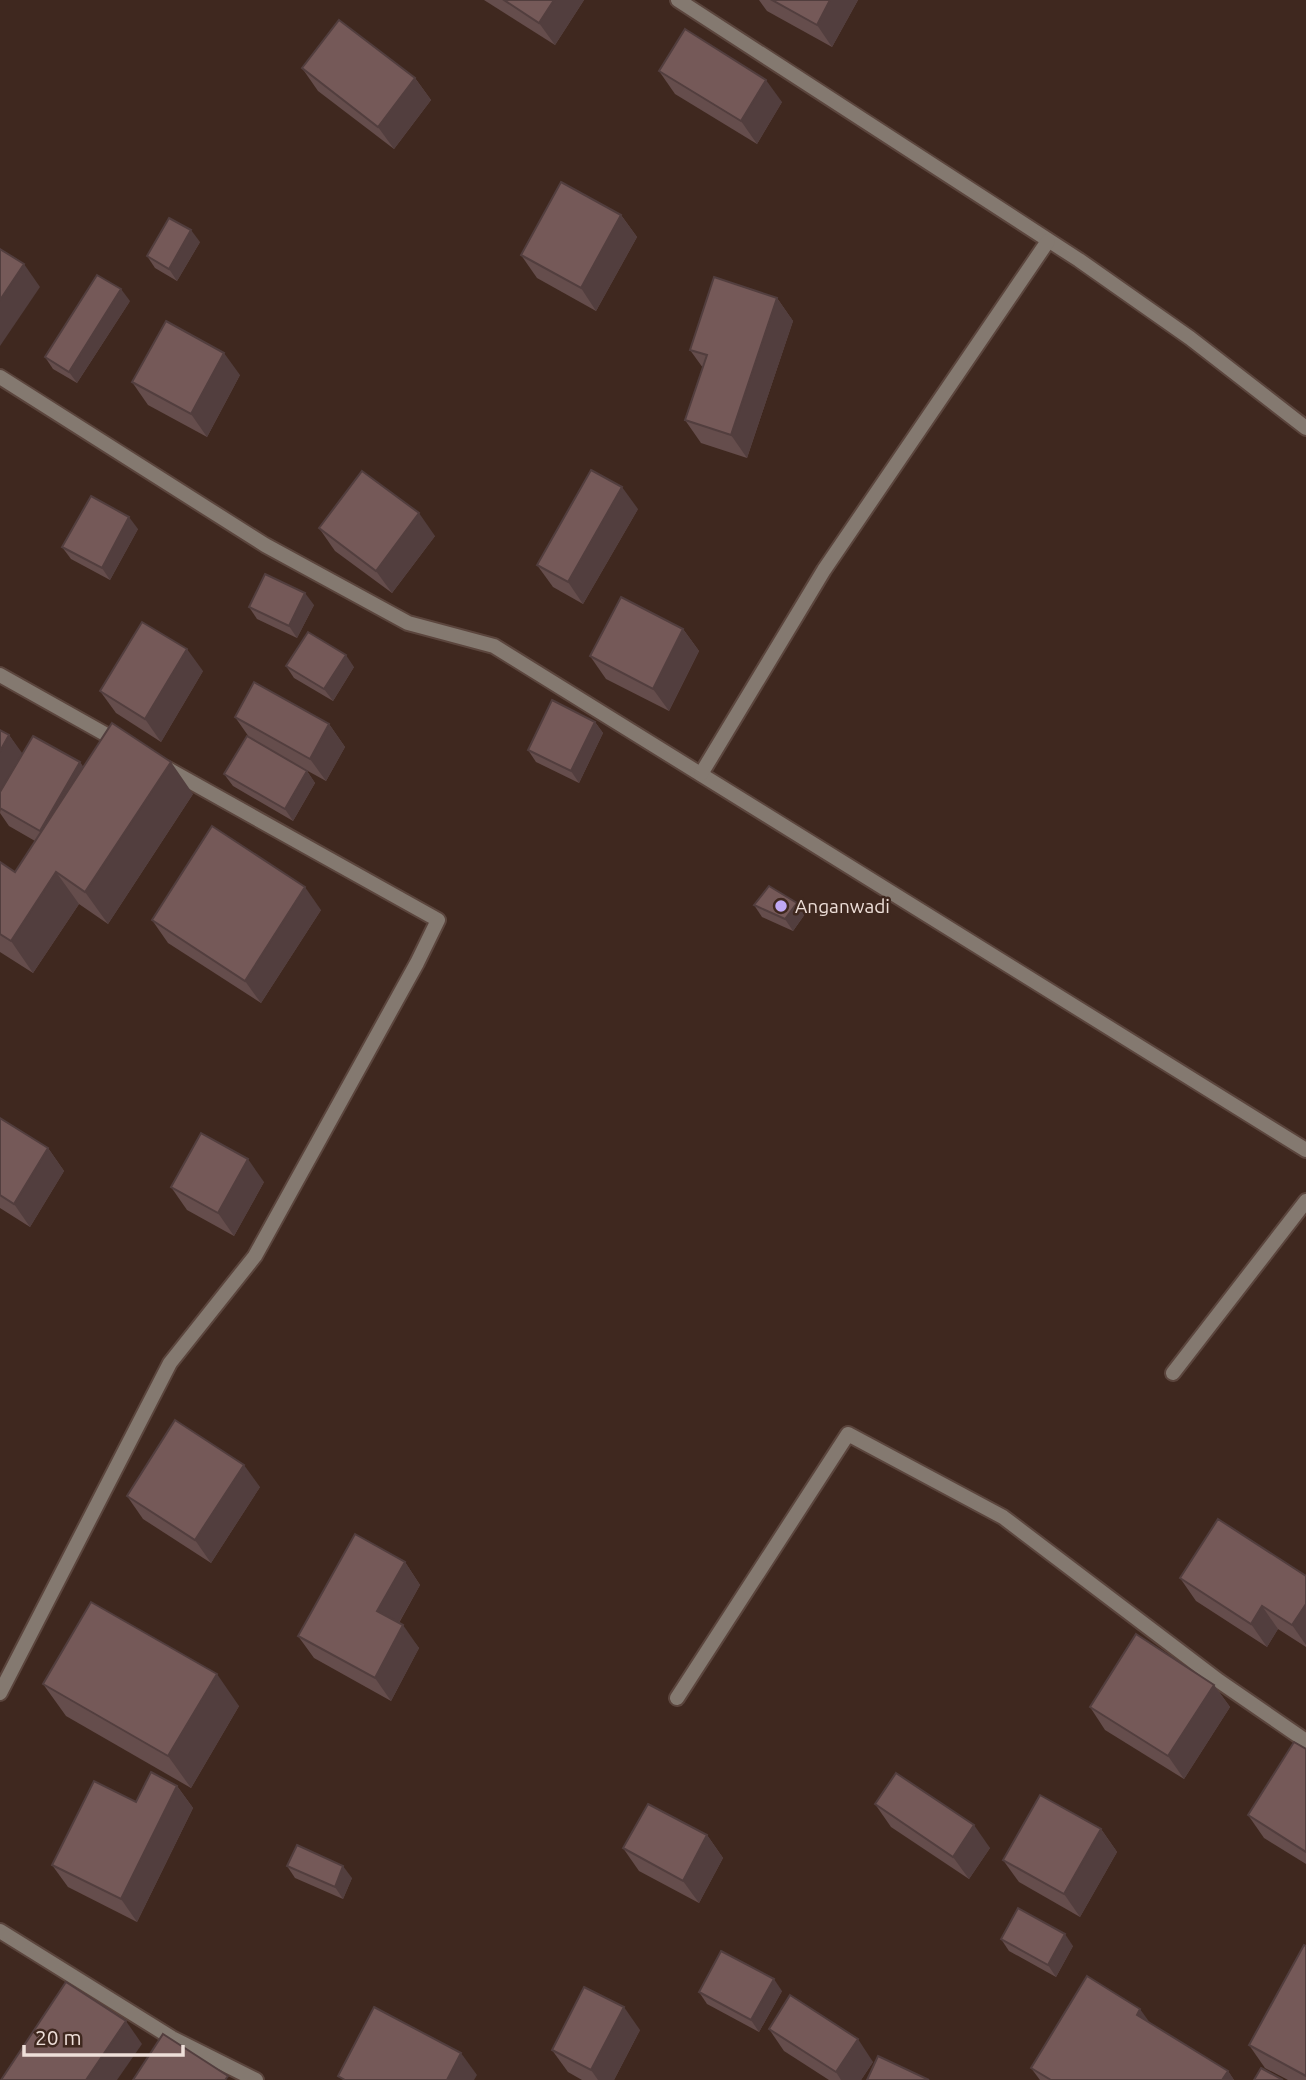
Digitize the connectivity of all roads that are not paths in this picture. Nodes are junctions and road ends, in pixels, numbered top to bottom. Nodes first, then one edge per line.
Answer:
1 (678, 0) edge
2 (1048, 241) junction
3 (0, 377) edge
4 (1306, 428) edge
5 (0, 675) edge
6 (130, 748) edge
7 (154, 761) edge
8 (701, 774) junction
9 (1306, 1150) edge
10 (1306, 1201) edge
11 (1173, 1373) dead end
12 (0, 1693) edge
13 (677, 1698) dead end
14 (1306, 1741) edge
15 (0, 1931) edge
16 (256, 2080) edge

1 - 2 street
2 - 4 street
2 - 8 street
3 - 8 street
5 - 6 street
7 - 12 street
8 - 9 street
10 - 11 street
13 - 14 street
15 - 16 street

